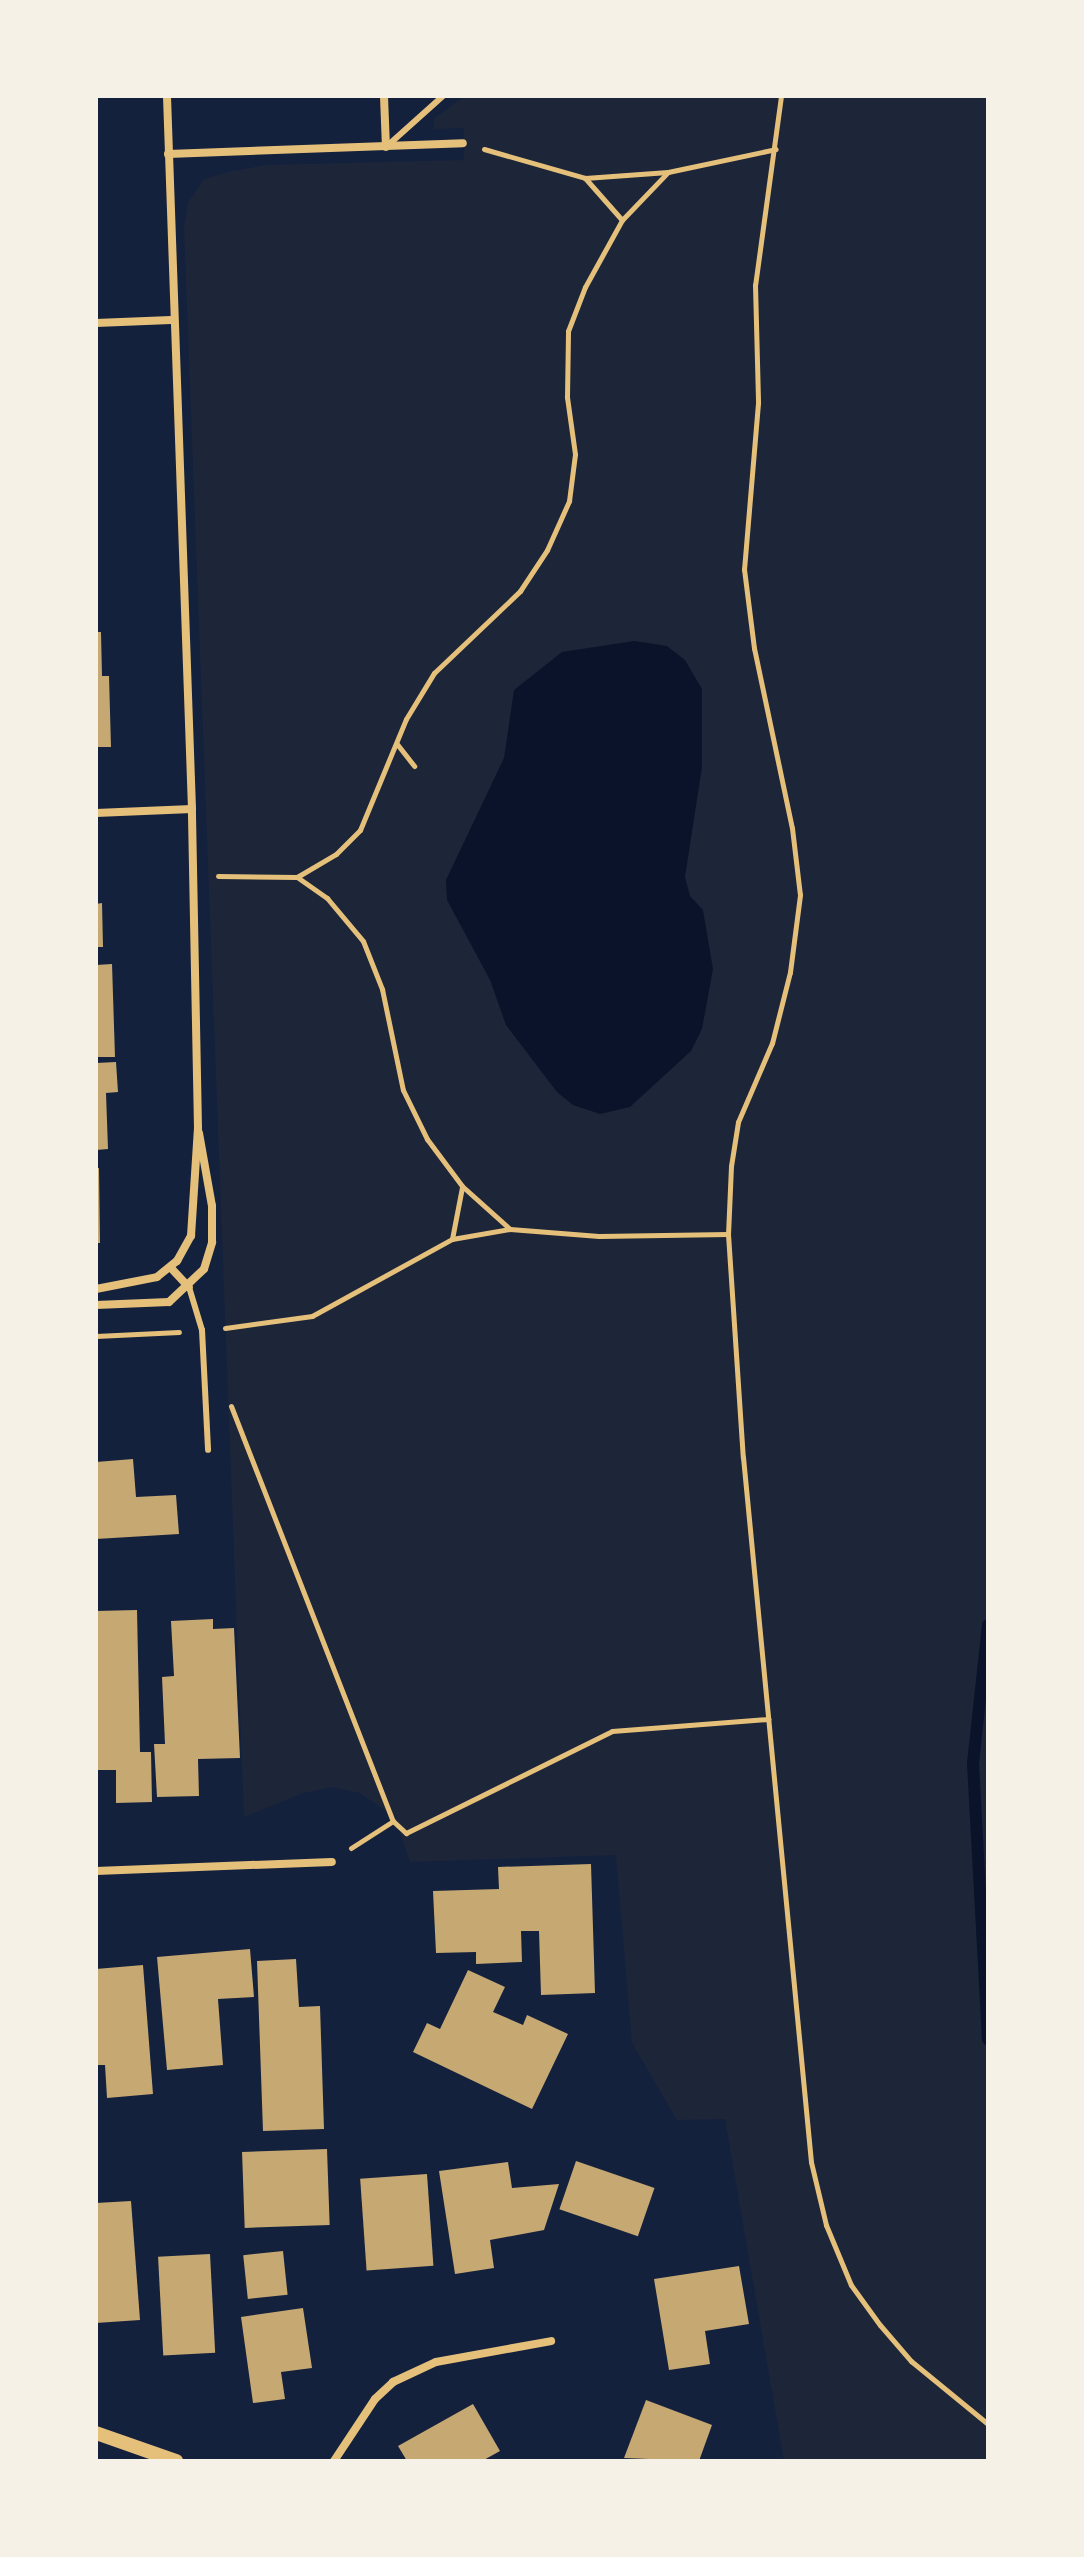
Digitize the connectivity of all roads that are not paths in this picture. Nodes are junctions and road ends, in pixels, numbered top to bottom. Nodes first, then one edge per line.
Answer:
1 (167, 96) edge
2 (384, 96) edge
3 (443, 96) edge
4 (463, 143) road end
5 (386, 147) junction
6 (168, 154) junction
7 (171, 320) junction
8 (96, 323) edge
9 (192, 809) junction
10 (96, 813) edge
11 (198, 1128) junction
12 (171, 1268) junction
13 (189, 1287) junction
14 (96, 1289) edge
15 (96, 1305) edge
16 (208, 1450) dead end
17 (332, 1862) road end
18 (96, 1871) edge
19 (551, 2341) dead end
20 (96, 2433) edge
21 (176, 2461) edge
22 (334, 2461) edge

1 - 6 street
2 - 5 street
3 - 5 lane
4 - 5 street
5 - 6 street
6 - 7 street
7 - 8 street
7 - 9 street
9 - 10 street
9 - 11 street
11 - 12 street
11 - 13 street
12 - 13 street
12 - 14 street
13 - 15 street
13 - 16 lane
17 - 18 street
19 - 22 street
20 - 21 street

